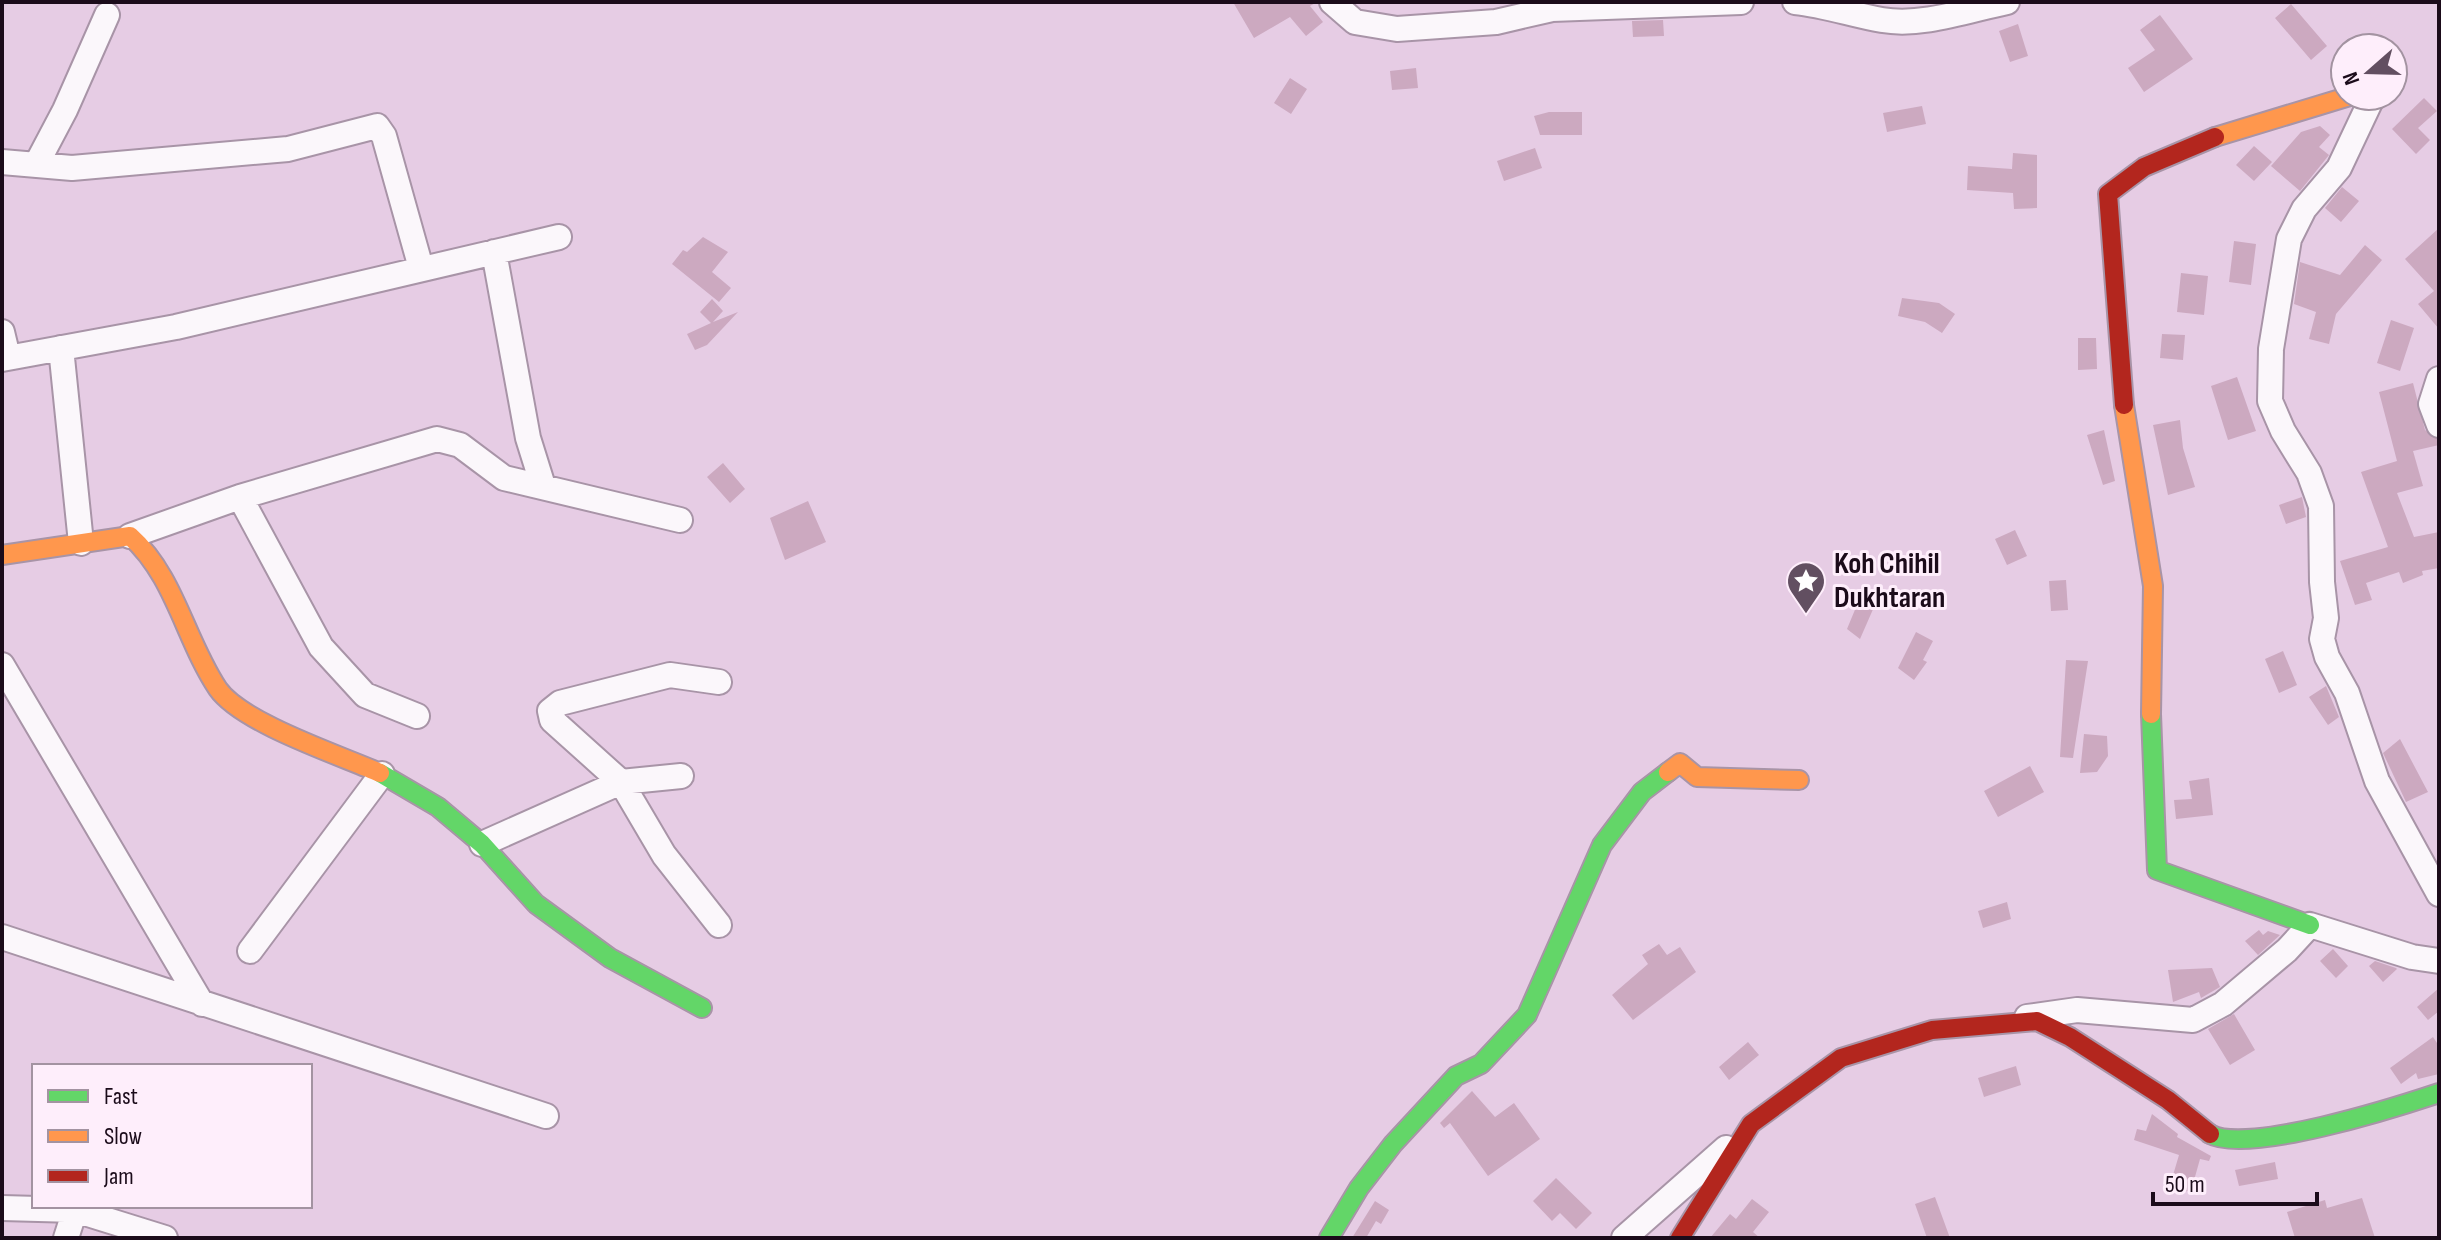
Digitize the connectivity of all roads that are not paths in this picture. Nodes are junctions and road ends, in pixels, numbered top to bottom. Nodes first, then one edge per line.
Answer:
1 (1332, 2) edge
2 (1741, 2) edge
3 (1795, 2) edge
4 (2007, 2) edge
5 (107, 15) dead end
6 (2329, 102) edge
7 (2365, 112) edge
8 (2, 162) edge
9 (36, 165) junction
10 (559, 237) dead end
11 (494, 252) junction
12 (421, 268) junction
13 (2, 332) edge
14 (61, 348) junction
15 (5, 358) edge
16 (2439, 379) edge
17 (2439, 425) edge
18 (543, 486) junction
19 (240, 497) junction
20 (680, 520) dead end
21 (130, 536) junction
22 (81, 543) junction
23 (2, 555) edge
24 (2, 665) edge
25 (719, 682) dead end
26 (417, 716) dead end
27 (382, 774) junction
28 (681, 776) dead end
29 (1799, 780) dead end
30 (621, 782) junction
31 (482, 844) junction
32 (2439, 894) edge
33 (719, 925) dead end
34 (2310, 925) junction
35 (2, 937) edge
36 (250, 951) dead end
37 (2439, 961) edge
38 (202, 1004) junction
39 (702, 1008) dead end
40 (2009, 1022) junction
41 (2439, 1093) edge
42 (546, 1116) dead end
43 (1751, 1124) junction
44 (2, 1208) edge
45 (75, 1210) junction
46 (66, 1238) edge
47 (165, 1238) edge
48 (1329, 1238) edge
49 (1624, 1238) edge
50 (1680, 1238) edge

1 - 2 street
3 - 4 street
5 - 9 street
6 - 34 street
7 - 32 street
8 - 9 street
9 - 12 street
10 - 11 street
11 - 12 street
11 - 18 street
12 - 14 street
13 - 15 street
14 - 15 street
14 - 22 street
16 - 17 street
18 - 19 street
18 - 20 street
19 - 21 street
19 - 26 street
21 - 22 street
21 - 27 street
22 - 23 street
24 - 38 street
25 - 30 street
27 - 31 street
27 - 36 street
28 - 30 street
29 - 48 street
30 - 31 street
30 - 33 street
31 - 39 street
34 - 37 street
34 - 40 street
35 - 38 street
38 - 42 street
40 - 41 street
40 - 43 street
43 - 49 street
43 - 50 street
44 - 45 street
45 - 46 street
45 - 47 street

